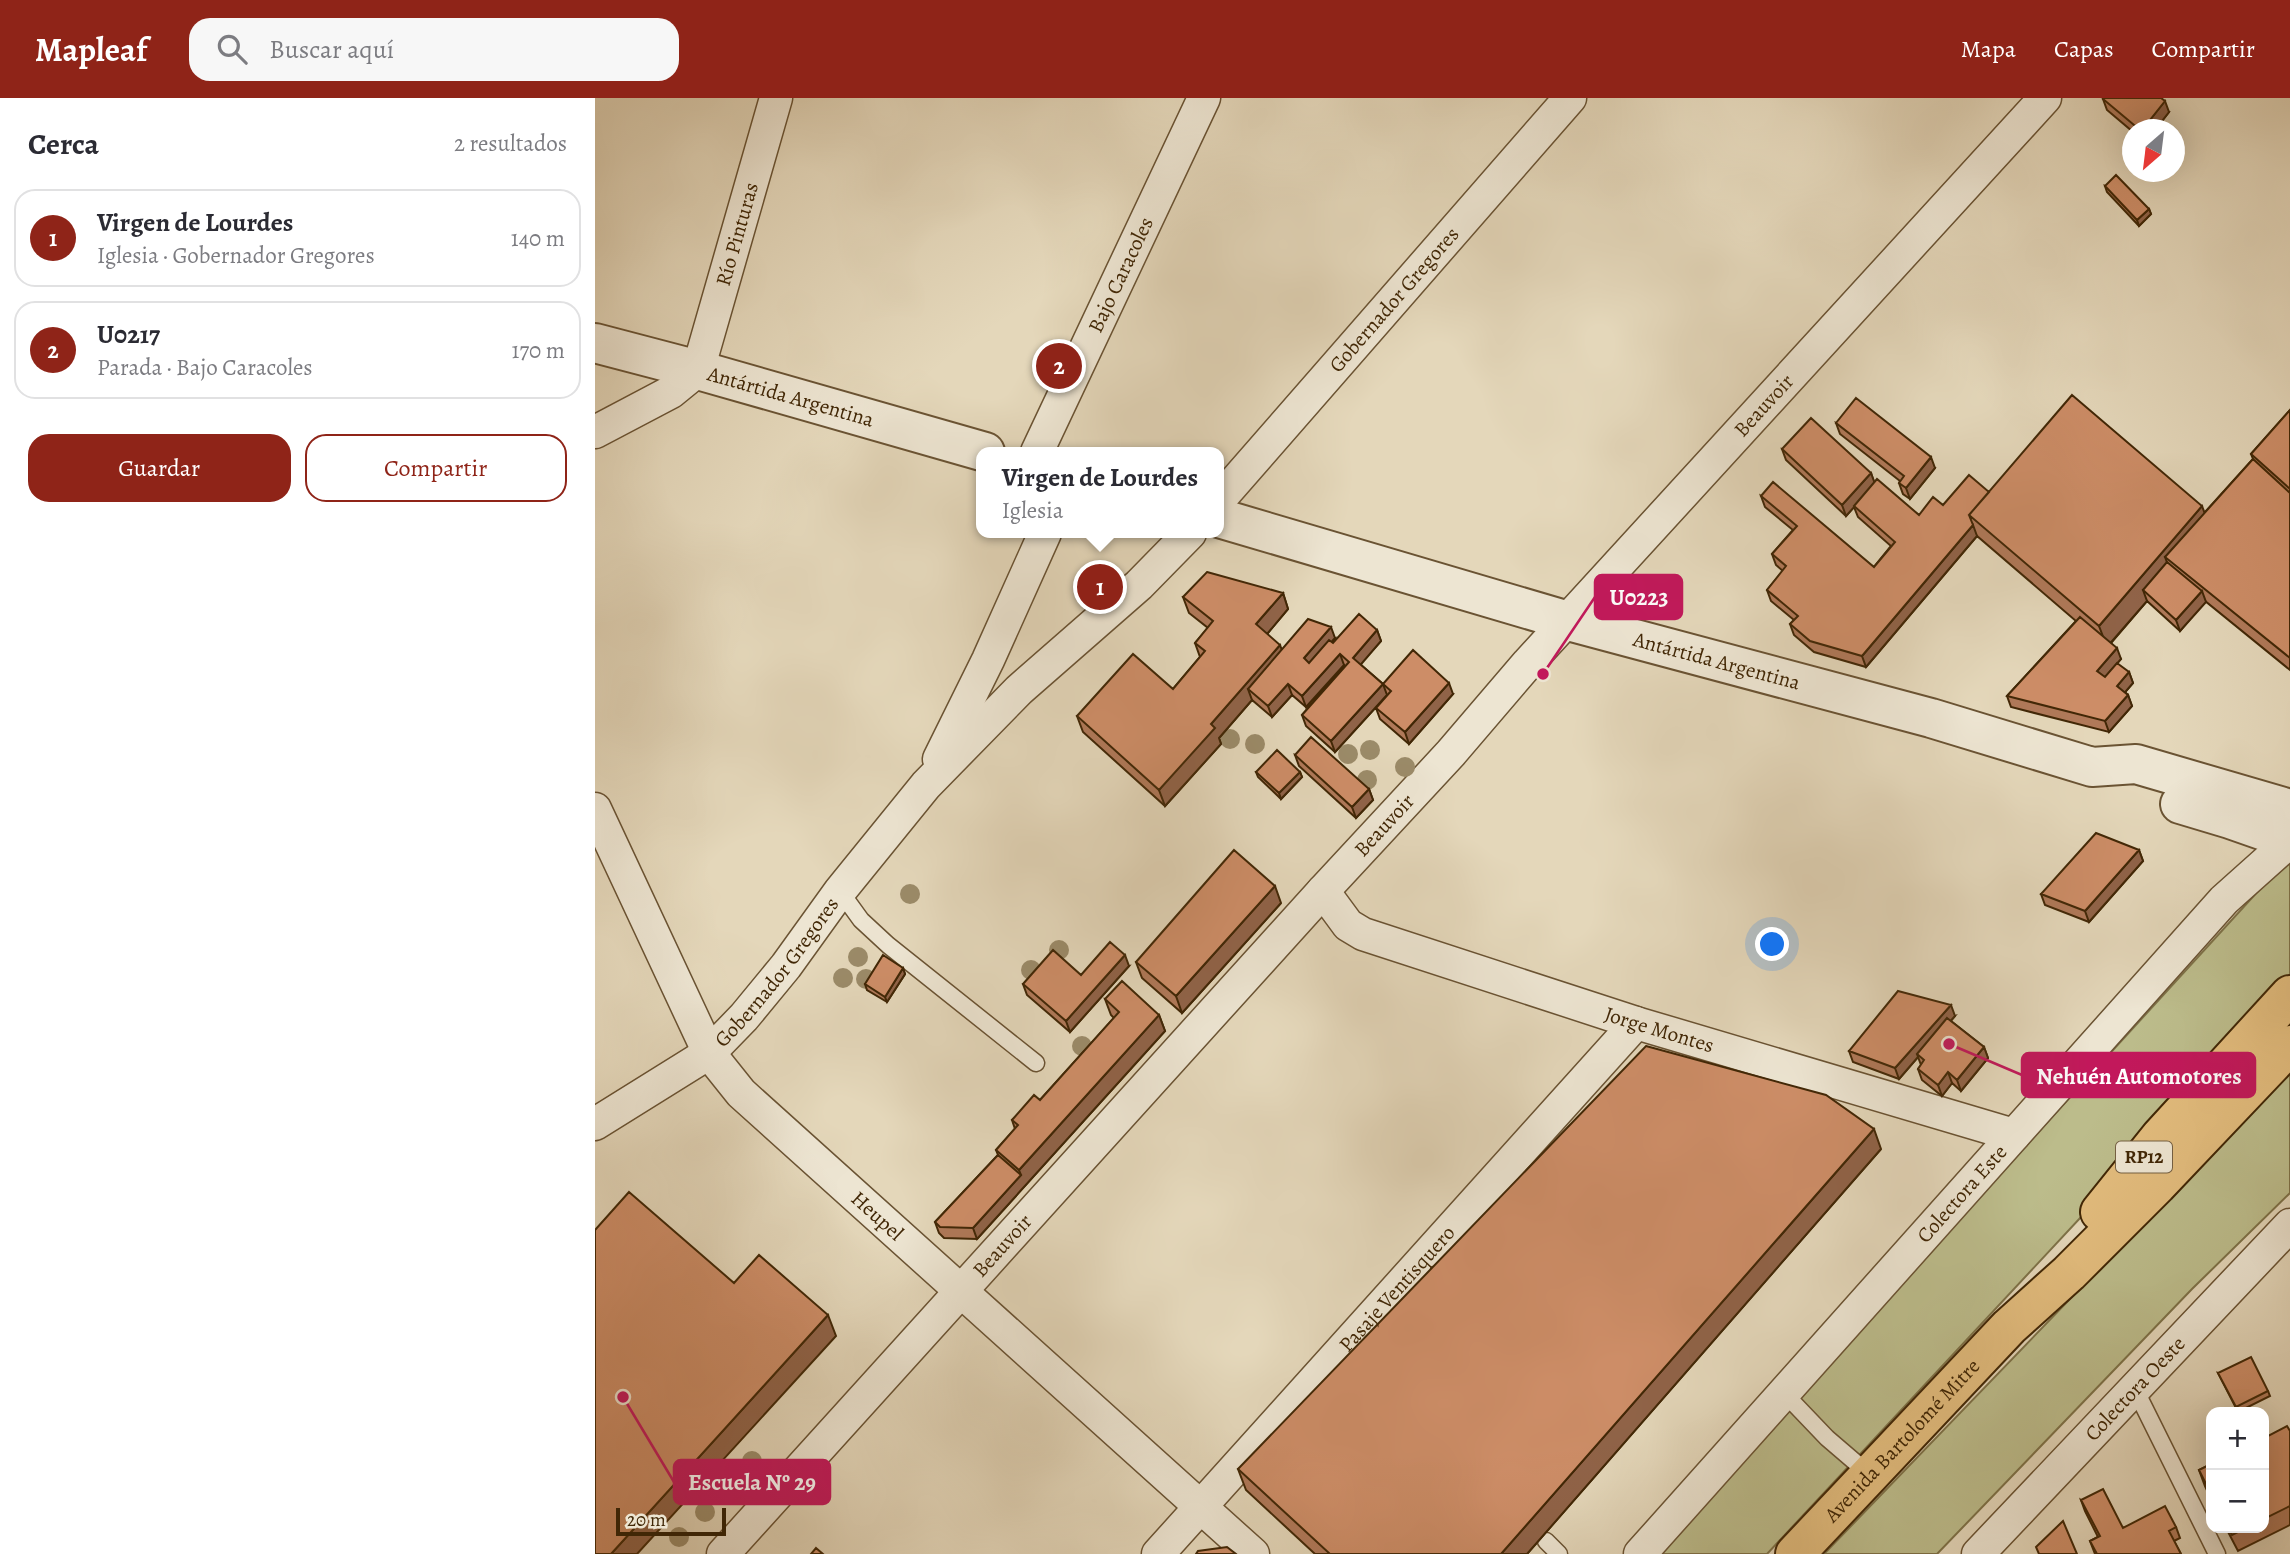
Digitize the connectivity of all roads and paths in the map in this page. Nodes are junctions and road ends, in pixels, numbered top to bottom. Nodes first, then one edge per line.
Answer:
1 (776, 98) edge
2 (1205, 98) edge
3 (1570, 98) edge
4 (2045, 98) edge
5 (595, 344) edge
6 (698, 370) junction
7 (595, 432) edge
8 (1039, 447) edge
9 (976, 449) edge
10 (1224, 494) edge
11 (1224, 519) edge
12 (1043, 538) edge
13 (1185, 538) edge
14 (1568, 621) junction
15 (2092, 767) junction
16 (926, 785) junction
17 (595, 809) edge
18 (2290, 809) edge
19 (2290, 840) edge
20 (840, 891) junction
21 (1324, 891) junction
22 (2290, 995) edge
23 (1636, 1023) junction
24 (2290, 1045) edge
25 (709, 1053) junction
26 (1036, 1063) dead end
27 (595, 1124) edge
28 (2014, 1135) junction
29 (2290, 1225) edge
30 (962, 1291) junction
31 (2009, 1327) junction
32 (2135, 1389) junction
33 (1784, 1393) junction
34 (1869, 1474) junction
35 (1199, 1508) junction
36 (1546, 1541) dead end
37 (723, 1554) edge
38 (1158, 1554) edge
39 (1253, 1554) edge
40 (1559, 1554) edge
41 (1640, 1554) edge
42 (1795, 1554) edge
43 (1978, 1554) edge
44 (2217, 1554) edge

1 - 6 street, Río Pinturas
2 - 8 street, Bajo Caracoles
3 - 10 street, Gobernador Gregores
4 - 14 street, Beauvoir
5 - 6 street, Antártida Argentina
6 - 7 street
6 - 9 street, Antártida Argentina
11 - 14 street, Antártida Argentina
12 - 16 street, Gobernador Gregores
13 - 16 street, Gobernador Gregores
14 - 15 street, Antártida Argentina
14 - 21 street, Beauvoir
15 - 18 street, Antártida Argentina
15 - 19 street, Antártida Argentina
16 - 20 street, Gobernador Gregores
17 - 25 street, Heupel
19 - 28 street, Colectora Este
20 - 25 street, Gobernador Gregores
20 - 26 lane
21 - 23 street, Jorge Montes
21 - 30 street, Beauvoir
22 - 31 main road, Avenida Bartolomé Mitre / RP12
23 - 28 street, Jorge Montes
23 - 35 street, Pasaje Ventisquero
24 - 31 main road, Avenida Bartolomé Mitre / RP12
25 - 27 street, Gobernador Gregores
25 - 30 street, Heupel
28 - 33 street, Colectora Este
29 - 32 street, Colectora Oeste
30 - 35 street, Heupel
30 - 37 street, Beauvoir
31 - 34 main road, Avenida Bartolomé Mitre / RP12
32 - 43 street, Colectora Oeste
32 - 44 lane
33 - 34 lane
33 - 41 street, Colectora Este
34 - 42 main road, Avenida Bartolomé Mitre / RP12
35 - 38 street, Pasaje Ventisquero
35 - 39 street, Heupel
36 - 40 lane

